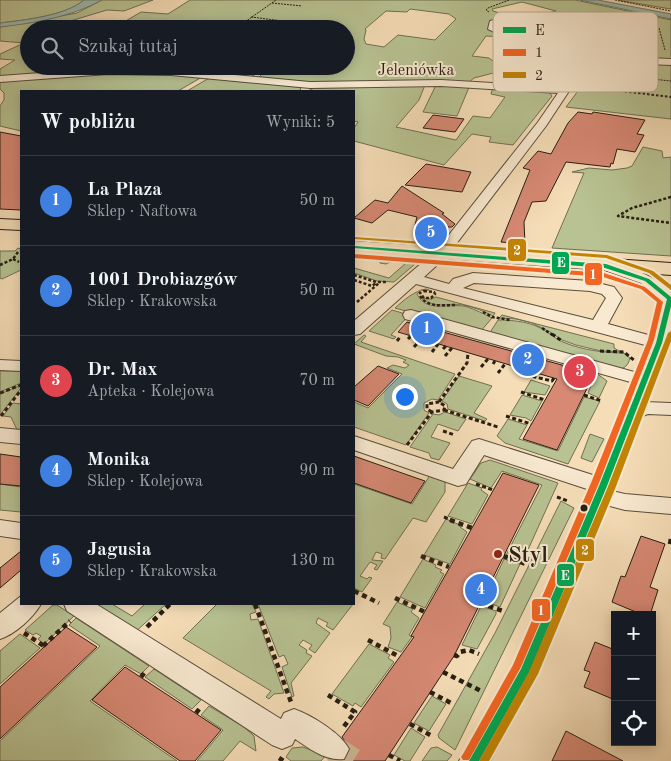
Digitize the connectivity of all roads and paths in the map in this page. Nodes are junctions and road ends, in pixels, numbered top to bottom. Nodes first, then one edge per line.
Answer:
1 (276, 0) edge
2 (615, 0) edge
3 (272, 3) junction
4 (302, 6) dead end
5 (671, 10) edge
6 (252, 17) junction
7 (248, 20) edge
8 (274, 20) edge
9 (659, 28) dead end
10 (670, 62) edge
11 (64, 75) edge
12 (203, 75) edge
13 (0, 79) edge
14 (658, 79) edge
15 (671, 81) edge
16 (493, 85) edge
17 (564, 92) edge
18 (613, 92) edge
19 (671, 97) edge
20 (671, 197) edge
21 (671, 223) edge
22 (0, 224) edge
23 (20, 225) edge
24 (355, 247) edge
25 (18, 252) dead end
26 (442, 253) junction
27 (13, 259) junction
28 (19, 262) dead end
29 (0, 265) edge
30 (606, 266) junction
31 (671, 269) edge
32 (355, 275) edge
33 (414, 279) junction
34 (355, 280) edge
35 (378, 282) junction
36 (385, 282) dead end
37 (452, 290) junction
38 (420, 296) dead end
39 (356, 302) dead end
40 (670, 304) edge
41 (458, 305) dead end
42 (480, 310) dead end
43 (500, 313) dead end
44 (411, 315) dead end
45 (495, 318) junction
46 (518, 320) dead end
47 (492, 322) dead end
48 (539, 327) dead end
49 (596, 328) junction
50 (355, 329) edge
51 (400, 337) dead end
52 (421, 339) dead end
53 (397, 341) dead end
54 (564, 342) dead end
55 (659, 343) junction
56 (438, 344) dead end
57 (414, 347) dead end
58 (452, 348) dead end
59 (594, 350) dead end
60 (432, 352) dead end
61 (468, 353) dead end
62 (445, 356) dead end
63 (488, 359) dead end
64 (505, 364) dead end
65 (0, 365) edge
66 (20, 366) edge
67 (482, 367) dead end
68 (534, 372) dead end
69 (498, 373) dead end
70 (641, 374) junction
71 (554, 378) dead end
72 (20, 385) edge
73 (20, 392) edge
74 (520, 392) dead end
75 (0, 393) edge
76 (584, 395) dead end
77 (545, 400) dead end
78 (602, 400) dead end
79 (439, 402) junction
80 (671, 404) edge
81 (671, 409) edge
82 (444, 410) junction
83 (432, 412) junction
84 (631, 413) junction
85 (506, 416) dead end
86 (531, 424) dead end
87 (1, 425) edge
88 (498, 427) dead end
89 (444, 431) dead end
90 (455, 435) dead end
91 (20, 437) edge
92 (355, 443) edge
93 (398, 458) junction
94 (467, 481) junction
95 (493, 490) dead end
96 (601, 491) junction
97 (557, 498) dead end
98 (568, 501) dead end
99 (671, 506) edge
100 (444, 517) dead end
101 (0, 528) edge
102 (472, 528) dead end
103 (20, 531) edge
104 (671, 538) edge
105 (670, 544) edge
106 (421, 556) dead end
107 (503, 556) dead end
108 (526, 564) dead end
109 (449, 567) dead end
110 (355, 591) edge
111 (395, 598) dead end
112 (379, 603) dead end
113 (480, 603) dead end
114 (27, 605) edge
115 (169, 605) edge
116 (255, 605) edge
117 (76, 610) edge
118 (503, 610) dead end
119 (425, 612) dead end
120 (10, 629) edge
121 (368, 640) dead end
122 (132, 641) junction
123 (479, 654) dead end
124 (454, 655) dead end
125 (400, 657) dead end
126 (444, 672) dead end
127 (430, 692) dead end
128 (483, 692) dead end
129 (328, 694) dead end
130 (451, 703) dead end
131 (410, 724) dead end
132 (432, 736) dead end
133 (337, 740) joint
134 (285, 744) edge
135 (389, 755) dead end
136 (400, 761) edge
137 (474, 761) edge

1 - 3 path
2 - 5 path
3 - 4 path
3 - 6 path
6 - 7 path
6 - 8 path
9 - 10 path
11 - 13 street, Jeleniówka
12 - 16 street, Jeleniówka
14 - 15 path
17 - 26 street
18 - 19 path
20 - 21 path
22 - 23 main road
24 - 26 main road
25 - 27 path
26 - 30 main road
26 - 33 street
27 - 28 path
27 - 29 path
30 - 31 main road
30 - 40 street
32 - 35 path
33 - 37 street
33 - 50 street
34 - 35 path
35 - 36 path
35 - 39 path
37 - 49 street
37 - 49 street
38 - 41 path
40 - 55 street
42 - 45 path
43 - 45 path
44 - 70 street
45 - 46 path
45 - 47 path
48 - 54 path
49 - 55 street
51 - 53 path
52 - 57 path
55 - 70 street
56 - 60 path
58 - 62 path
59 - 70 path
61 - 79 path
63 - 67 path
64 - 69 path
65 - 66 street
68 - 71 path
70 - 80 street
70 - 84 street
72 - 75 path
73 - 87 path
74 - 77 path
76 - 78 path
79 - 82 path
79 - 83 path
81 - 84 street
82 - 83 path
82 - 88 path
83 - 93 path
84 - 96 street
85 - 86 path
87 - 91 street
89 - 90 path
92 - 93 street
93 - 94 street
94 - 95 path
94 - 96 street
96 - 99 street
96 - 137 street
97 - 98 path
100 - 102 path
101 - 103 street
104 - 105 path
106 - 109 path
107 - 108 path
110 - 112 path
111 - 119 path
113 - 118 path
114 - 120 street
115 - 122 path
116 - 134 path
117 - 120 path
117 - 122 street
121 - 125 path
122 - 134 street
123 - 124 path
126 - 128 path
127 - 130 path
129 - 133 path
131 - 132 path
133 - 134 street
135 - 136 path

